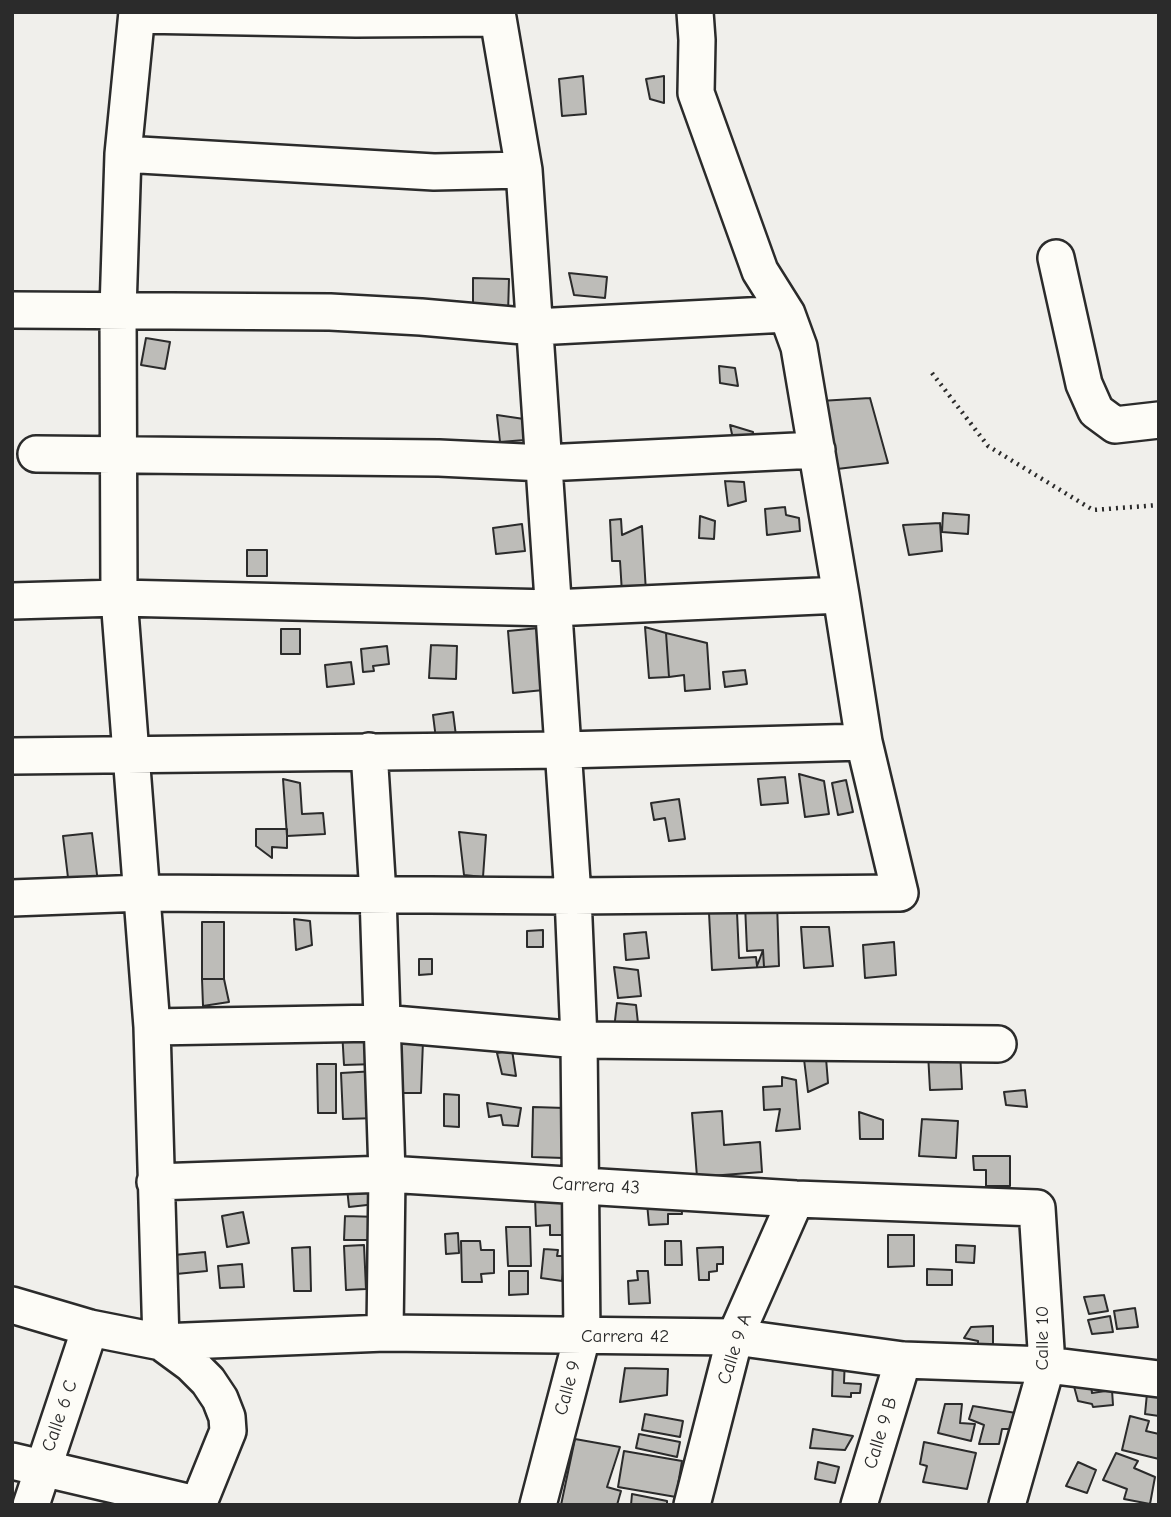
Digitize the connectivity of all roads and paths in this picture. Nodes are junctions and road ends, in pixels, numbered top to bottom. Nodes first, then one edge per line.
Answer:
1 (695, 12) edge
2 (137, 13) edge
3 (123, 153) junction
4 (524, 170) junction
5 (1056, 258) dead end
6 (12, 310) edge
7 (118, 310) junction
8 (788, 314) junction
9 (535, 327) junction
10 (932, 373) dead end
11 (1159, 420) edge
12 (817, 450) junction
13 (118, 453) junction
14 (36, 454) dead end
15 (544, 463) junction
16 (1159, 505) edge
17 (841, 594) junction
18 (119, 598) junction
19 (12, 601) edge
20 (553, 608) junction
21 (864, 742) junction
22 (563, 750) junction
23 (369, 751) junction
24 (132, 753) junction
25 (12, 756) edge
26 (143, 893) junction
27 (378, 895) junction
28 (573, 897) junction
29 (12, 898) edge
30 (382, 1023) junction
31 (152, 1027) junction
32 (579, 1040) junction
33 (998, 1044) dead end
34 (387, 1174) junction
35 (155, 1182) junction
36 (582, 1186) junction
37 (796, 1199) junction
38 (1037, 1208) joint
39 (17, 1298) edge
40 (90, 1328) junction
41 (385, 1333) junction
42 (582, 1336) junction
43 (735, 1337) junction
44 (161, 1342) junction
45 (903, 1360) junction
46 (1047, 1365) junction
47 (1159, 1379) edge
48 (27, 1465) edge
49 (31, 1505) edge
50 (198, 1505) edge
51 (537, 1505) edge
52 (692, 1505) edge
53 (859, 1505) edge
54 (1007, 1505) edge

1 - 8 street
2 - 3 street
2 - 4 street, Calle 9
3 - 4 street
3 - 7 street
4 - 9 street, Calle 9
5 - 11 street
6 - 7 street
7 - 9 street
7 - 13 street
8 - 9 street
8 - 12 street
9 - 15 street, Calle 9
10 - 16 path
12 - 15 street
12 - 17 street
13 - 14 street
13 - 15 street
13 - 18 street
15 - 20 street, Calle 9
17 - 20 street
17 - 21 street
18 - 19 street
18 - 20 street
18 - 24 street
20 - 22 street, Calle 9
21 - 22 street
21 - 28 street
22 - 23 street
22 - 28 street, Calle 9
23 - 24 street
23 - 27 street
24 - 25 street
24 - 26 street
26 - 27 street
26 - 29 street
26 - 31 street
27 - 28 street
27 - 30 street
28 - 32 street, Calle 9
30 - 31 street
30 - 32 street
30 - 34 street
31 - 35 street
32 - 33 street
32 - 36 street, Calle 9
34 - 35 street, Carrera 43
34 - 36 street, Carrera 43
34 - 41 street
35 - 44 street
36 - 37 street, Carrera 43
36 - 42 street, Calle 9
37 - 38 street, Carrera 43
37 - 43 street, Calle 9 A
38 - 46 street, Calle 10
39 - 40 street
40 - 44 street, Carrera 42
40 - 48 street, Calle 6 C
41 - 42 street, Carrera 42
41 - 44 street, Carrera 42
42 - 43 street, Carrera 42
42 - 51 street, Calle 9
43 - 45 street, Carrera 42
43 - 52 street, Calle 9 A
44 - 50 street
45 - 46 street, Carrera 42
45 - 53 street, Calle 9 B
46 - 47 street, Carrera 42
46 - 54 street, Calle 10
48 - 49 street, Calle 6 C
48 - 50 street

